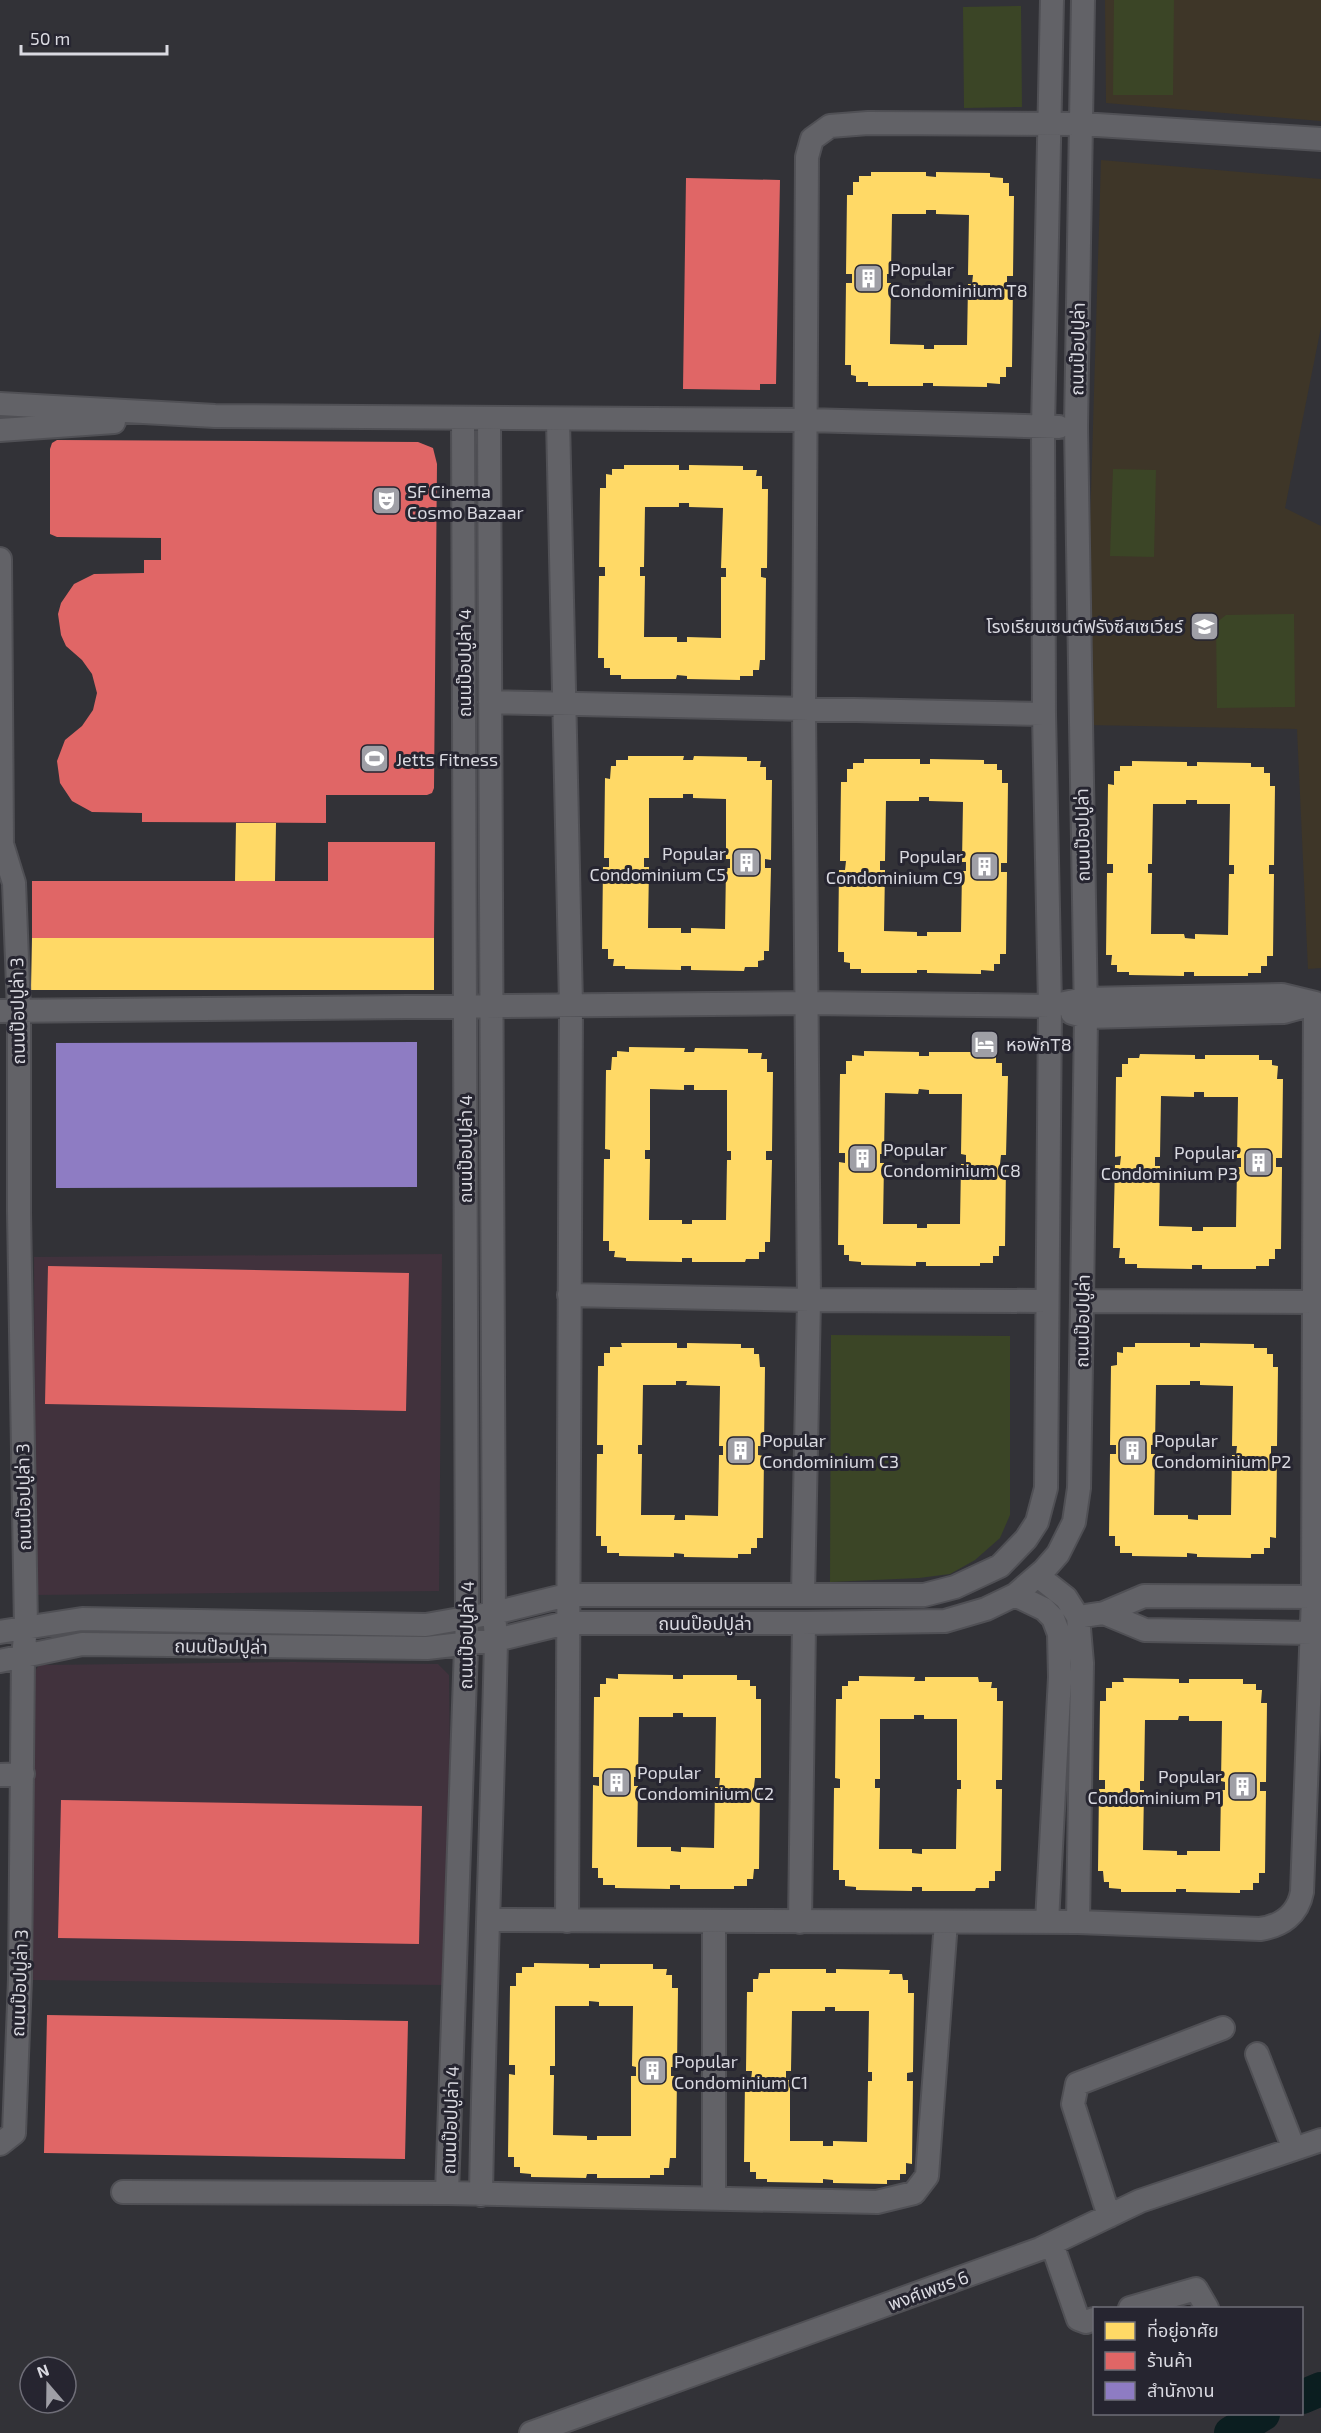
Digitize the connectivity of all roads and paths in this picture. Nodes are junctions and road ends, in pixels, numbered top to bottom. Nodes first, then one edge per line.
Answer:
1 (1052, 0) edge
2 (1083, 0) edge
3 (1050, 123) junction
4 (1081, 124) junction
5 (1321, 140) edge
6 (0, 404) edge
7 (215, 416) junction
8 (463, 418) junction
9 (489, 419) junction
10 (558, 420) junction
11 (806, 420) junction
12 (1044, 427) junction
13 (1076, 427) junction
14 (0, 430) edge
15 (0, 559) edge
16 (490, 702) junction
17 (564, 702) junction
18 (804, 710) junction
19 (1044, 714) junction
20 (1, 847) edge
21 (808, 1003) junction
22 (1318, 1003) edge
23 (571, 1005) junction
24 (492, 1006) junction
25 (1050, 1006) junction
26 (465, 1007) junction
27 (1085, 1008) junction
28 (9, 1011) edge
29 (492, 1223) junction
30 (466, 1224) junction
31 (569, 1295) junction
32 (809, 1300) junction
33 (1047, 1301) junction
34 (1082, 1301) junction
35 (1315, 1302) junction
36 (1038, 1576) junction
37 (803, 1594) junction
38 (567, 1595) junction
39 (1015, 1595) junction
40 (1313, 1597) junction
41 (494, 1613) junction
42 (1104, 1613) junction
43 (1077, 1617) junction
44 (467, 1619) junction
45 (566, 1623) junction
46 (804, 1623) junction
47 (26, 1628) junction
48 (0, 1632) edge
49 (1312, 1633) junction
50 (496, 1640) junction
51 (466, 1645) junction
52 (23, 1656) junction
53 (0, 1661) edge
54 (23, 1774) junction
55 (0, 1775) edge
56 (489, 1920) junction
57 (567, 1921) junction
58 (714, 1921) junction
59 (800, 1922) junction
60 (946, 1922) junction
61 (1047, 1922) junction
62 (1078, 1922) junction
63 (0, 1967) edge
64 (20, 1980) junction
65 (456, 1986) junction
66 (485, 1986) junction
67 (1223, 2028) dead end
68 (1257, 2054) dead end
69 (1321, 2140) edge
70 (0, 2144) edge
71 (1294, 2149) junction
72 (123, 2192) dead end
73 (447, 2193) junction
74 (481, 2195) junction
75 (714, 2198) junction
76 (1109, 2216) junction
77 (1052, 2244) junction
78 (1133, 2307) edge
79 (1206, 2307) edge
80 (1093, 2320) edge
81 (531, 2433) edge

1 - 3 street, ถนนป๊อปปูล่า
2 - 4 street, ถนนป๊อปปูล่า
3 - 4 street
3 - 11 street
3 - 12 street, ถนนป๊อปปูล่า
4 - 5 street
4 - 13 street, ถนนป๊อปปูล่า
6 - 7 street
7 - 8 street
7 - 14 street
8 - 9 street
8 - 26 street, ถนนป๊อปปูล่า 4
9 - 10 street
9 - 16 street, ถนนป๊อปปูล่า 4
10 - 11 street
10 - 17 street
11 - 12 street
11 - 18 street
12 - 13 street
12 - 19 street, ถนนป๊อปปูล่า
13 - 27 street, ถนนป๊อปปูล่า
15 - 20 street, ถนนป๊อปปูล่า 3
16 - 17 street
16 - 24 street, ถนนป๊อปปูล่า 4
17 - 18 street
17 - 23 street
18 - 19 street
18 - 21 street
19 - 25 street, ถนนป๊อปปูล่า
20 - 28 street, ถนนป๊อปปูล่า 3
21 - 23 street
21 - 25 street
21 - 32 street
22 - 27 street
22 - 35 street
23 - 24 street
23 - 31 street
24 - 26 street
24 - 29 street, ถนนป๊อปปูล่า 4
25 - 27 street
25 - 33 street, ถนนป๊อปปูล่า
26 - 28 street
26 - 30 street, ถนนป๊อปปูล่า 4
27 - 34 street, ถนนป๊อปปูล่า
28 - 47 street, ถนนป๊อปปูล่า 3
29 - 30 street
29 - 41 street, ถนนป๊อปปูล่า 4
30 - 44 street, ถนนป๊อปปูล่า 4
31 - 32 street
31 - 38 street
32 - 33 street
32 - 37 street
33 - 37 street, ถนนป๊อปปูล่า
34 - 35 street
34 - 36 street, ถนนป๊อปปูล่า
35 - 40 street
36 - 39 street, ถนนป๊อปปูล่า
36 - 43 street
37 - 38 street, ถนนป๊อปปูล่า
38 - 41 street, ถนนป๊อปปูล่า
38 - 45 street
39 - 46 street, ถนนป๊อปปูล่า
39 - 61 street
40 - 42 street
40 - 49 street
41 - 44 street, ถนนป๊อปปูล่า
41 - 50 street, ถนนป๊อปปูล่า 4
42 - 43 street
42 - 49 street
43 - 62 street
44 - 47 street, ถนนป๊อปปูล่า
44 - 51 street, ถนนป๊อปปูล่า 4
45 - 46 street, ถนนป๊อปปูล่า
45 - 50 street, ถนนป๊อปปูล่า
45 - 57 street
46 - 59 street
47 - 48 street, ถนนป๊อปปูล่า
47 - 52 street, ถนนป๊อปปูล่า 3
49 - 62 street
50 - 51 street, ถนนป๊อปปูล่า
50 - 56 street, ถนนป๊อปปูล่า 4
51 - 52 street, ถนนป๊อปปูล่า
51 - 65 street, ถนนป๊อปปูล่า 4
52 - 53 street, ถนนป๊อปปูล่า
52 - 54 street, ถนนป๊อปปูล่า 3
54 - 55 street
54 - 64 street, ถนนป๊อปปูล่า 3
56 - 57 street
56 - 66 street, ถนนป๊อปปูล่า 4
57 - 58 street
58 - 59 street
58 - 75 street
59 - 60 street
60 - 61 street
60 - 75 street
61 - 62 street
63 - 64 street
64 - 70 street, ถนนป๊อปปูล่า 3
65 - 66 street
65 - 73 street, ถนนป๊อปปูล่า 4
66 - 74 street, ถนนป๊อปปูล่า 4
67 - 76 street
68 - 71 street
69 - 71 street, พงศ์เพชร 6
71 - 76 street, พงศ์เพชร 6
72 - 73 street
73 - 74 street, ถนนป๊อปปูล่า 4
74 - 75 street
76 - 77 street, พงศ์เพชร 6
77 - 80 street
77 - 81 street, พงศ์เพชร 6
78 - 79 street

